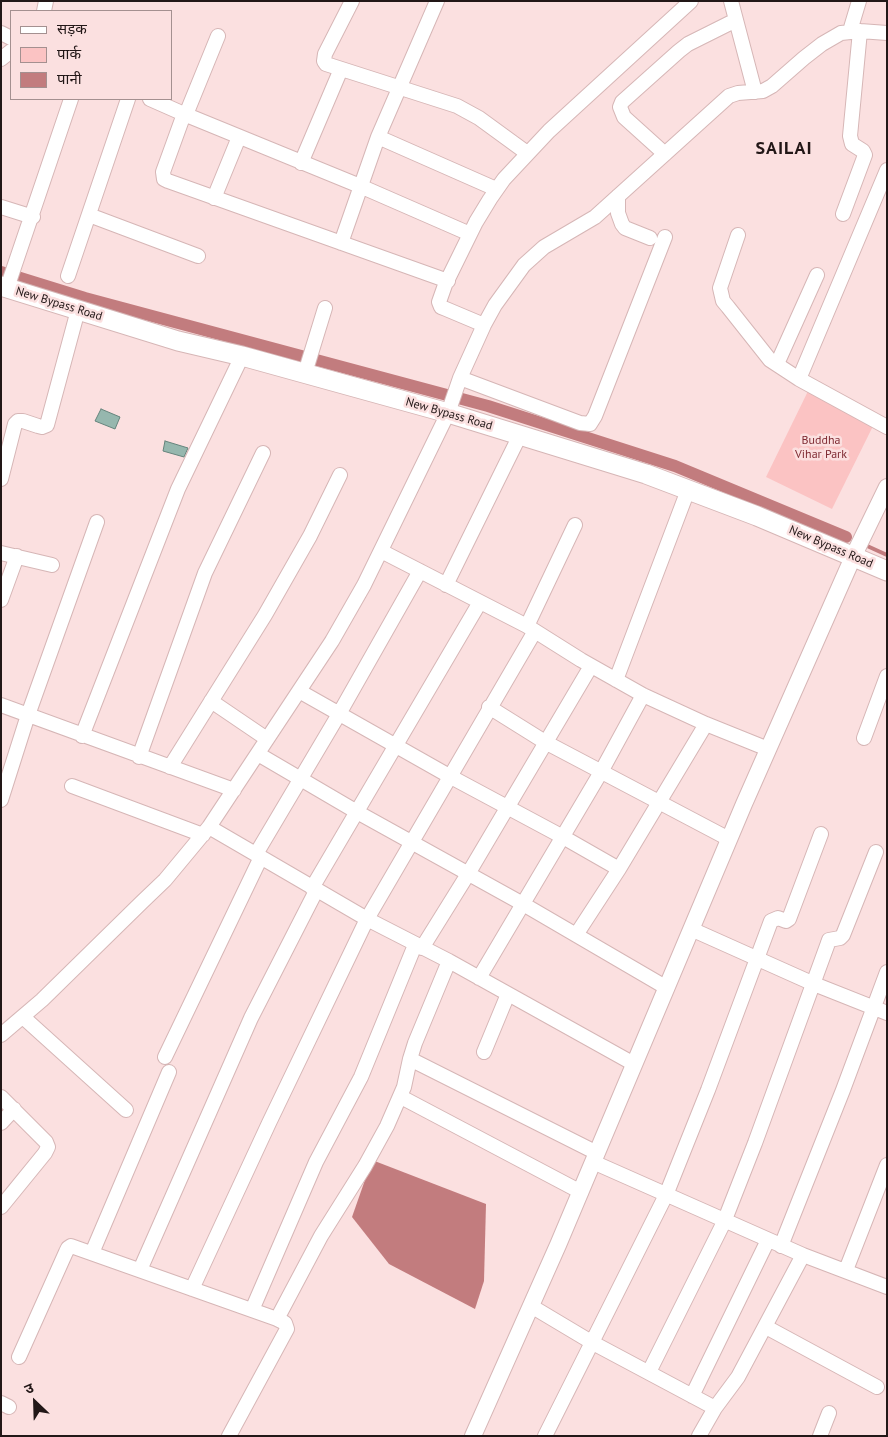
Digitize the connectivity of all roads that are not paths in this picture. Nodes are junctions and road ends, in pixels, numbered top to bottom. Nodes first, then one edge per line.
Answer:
1 (352, 1) edge
2 (436, 1) edge
3 (691, 1) edge
4 (731, 1) edge
5 (859, 1) edge
6 (736, 20) junction
7 (855, 31) junction
8 (887, 34) edge
9 (218, 36) dead end
10 (341, 69) junction
11 (399, 87) junction
12 (755, 92) junction
13 (71, 100) edge
14 (128, 100) edge
15 (152, 100) edge
16 (184, 114) junction
17 (239, 136) junction
18 (378, 137) junction
19 (527, 153) junction
20 (665, 154) junction
21 (301, 163) junction
22 (886, 173) edge
23 (360, 186) junction
24 (496, 189) junction
25 (618, 196) junction
26 (214, 198) junction
27 (1, 207) edge
28 (843, 214) dead end
29 (89, 215) junction
30 (32, 217) junction
31 (470, 234) junction
32 (738, 234) dead end
33 (665, 237) dead end
34 (650, 238) dead end
35 (341, 242) junction
36 (198, 256) dead end
37 (817, 275) dead end
38 (68, 276) dead end
39 (8, 281) edge
40 (448, 281) junction
41 (325, 308) dead end
42 (78, 310) junction
43 (484, 325) junction
44 (242, 356) junction
45 (308, 364) junction
46 (777, 364) junction
47 (460, 378) junction
48 (799, 379) junction
49 (452, 402) junction
50 (887, 427) edge
51 (520, 435) junction
52 (263, 453) dead end
53 (340, 475) dead end
54 (1, 479) edge
55 (887, 488) edge
56 (688, 490) junction
57 (97, 522) dead end
58 (575, 525) dead end
59 (381, 551) junction
60 (1, 552) edge
61 (17, 556) junction
62 (853, 557) junction
63 (52, 565) dead end
64 (420, 571) junction
65 (887, 571) edge
66 (446, 585) junction
67 (1, 600) edge
68 (480, 602) junction
69 (531, 629) junction
70 (592, 666) junction
71 (887, 676) edge
72 (616, 680) junction
73 (299, 691) junction
74 (643, 695) junction
75 (211, 701) junction
76 (1, 705) edge
77 (489, 707) junction
78 (339, 714) junction
79 (28, 715) junction
80 (706, 724) junction
81 (82, 736) junction
82 (864, 738) dead end
83 (268, 740) junction
84 (545, 742) junction
85 (396, 745) junction
86 (768, 749) junction
87 (258, 754) junction
88 (139, 756) junction
89 (7, 765) edge
90 (170, 767) junction
91 (601, 772) junction
92 (451, 777) junction
93 (301, 778) junction
94 (72, 786) dead end
95 (234, 790) junction
96 (1, 800) edge
97 (658, 802) junction
98 (508, 806) junction
99 (357, 812) junction
100 (206, 831) junction
101 (821, 834) dead end
102 (563, 837) junction
103 (729, 839) junction
104 (412, 843) junction
105 (876, 852) dead end
106 (258, 856) junction
107 (619, 869) junction
108 (468, 874) junction
109 (314, 889) junction
110 (523, 904) junction
111 (367, 919) junction
112 (691, 929) junction
113 (576, 935) junction
114 (419, 946) junction
115 (757, 958) junction
116 (450, 961) junction
117 (887, 972) edge
118 (479, 978) junction
119 (814, 984) junction
120 (667, 988) junction
121 (508, 994) junction
122 (873, 1008) junction
123 (887, 1013) edge
124 (23, 1017) junction
125 (1, 1035) edge
126 (484, 1052) dead end
127 (165, 1056) dead end
128 (410, 1059) junction
129 (634, 1064) junction
130 (169, 1072) dead end
131 (401, 1097) junction
132 (1, 1098) edge
133 (14, 1109) junction
134 (126, 1110) dead end
135 (1, 1123) edge
136 (595, 1158) junction
137 (887, 1165) edge
138 (580, 1192) junction
139 (666, 1195) junction
140 (1, 1207) edge
141 (724, 1222) junction
142 (774, 1243) junction
143 (92, 1253) junction
144 (803, 1255) junction
145 (140, 1270) junction
146 (846, 1270) junction
147 (887, 1287) edge
148 (192, 1289) junction
149 (531, 1306) junction
150 (252, 1310) junction
151 (277, 1319) junction
152 (766, 1327) junction
153 (593, 1343) junction
154 (19, 1356) dead end
155 (649, 1372) junction
156 (877, 1387) dead end
157 (692, 1396) junction
158 (715, 1408) junction
159 (830, 1413) dead end
160 (229, 1436) edge
161 (473, 1436) edge
162 (545, 1436) edge
163 (699, 1436) edge
164 (820, 1436) edge

1 - 10 street
2 - 11 street
3 - 19 street
4 - 6 street
5 - 7 street
6 - 12 street
6 - 20 street
7 - 8 street
7 - 12 street
7 - 28 street
9 - 16 street
10 - 11 street
10 - 21 street
11 - 18 street
11 - 19 street
12 - 20 street
13 - 30 street
14 - 29 street
15 - 16 street
16 - 17 street
16 - 26 street
17 - 21 street
17 - 26 street
18 - 23 street
18 - 24 street
19 - 24 street
20 - 25 street
21 - 23 street
22 - 48 street
23 - 31 street
23 - 35 street
24 - 31 street
25 - 34 street
25 - 43 street
26 - 35 street
27 - 30 street
29 - 36 street
29 - 38 street
30 - 39 street
31 - 40 street
32 - 46 street
33 - 47 street
35 - 40 street
37 - 46 street
39 - 42 main road, New Bypass Road
40 - 43 street
41 - 45 street
42 - 44 main road, New Bypass Road
42 - 54 street
43 - 47 street
44 - 45 main road, New Bypass Road
44 - 81 street
45 - 49 main road, New Bypass Road
46 - 48 street
47 - 49 street
48 - 50 street
49 - 51 main road, New Bypass Road
49 - 59 street
51 - 56 main road, New Bypass Road
51 - 66 street
52 - 88 street
53 - 75 street
55 - 62 street
56 - 62 main road, New Bypass Road
56 - 72 street
57 - 79 street
58 - 69 street
59 - 64 street
59 - 73 street
60 - 61 street
61 - 63 street
61 - 67 street
62 - 65 main road, New Bypass Road
62 - 86 street
64 - 66 street
64 - 78 street
66 - 68 street
68 - 69 street
68 - 85 street
69 - 70 street
69 - 77 street
70 - 72 street
70 - 84 street
71 - 82 street
72 - 74 street
73 - 78 street
73 - 83 street
74 - 80 street
74 - 91 street
75 - 83 street
75 - 90 street
76 - 79 street
77 - 84 street
77 - 92 street
78 - 85 street
78 - 93 street
79 - 81 street
79 - 89 street
80 - 86 street
80 - 97 street
81 - 88 street
83 - 87 street
84 - 91 street
84 - 98 street
85 - 92 street
85 - 99 street
86 - 103 street
87 - 93 street
87 - 95 street
88 - 90 street
89 - 96 street
90 - 95 street
91 - 97 street
91 - 102 street
92 - 98 street
92 - 104 street
93 - 99 street
93 - 106 street
94 - 100 street
95 - 100 street
97 - 103 street
97 - 107 street
98 - 102 street
98 - 108 street
99 - 104 street
99 - 109 street
100 - 106 street
100 - 124 street
101 - 115 street
102 - 107 street
102 - 110 street
103 - 112 street
104 - 108 street
104 - 111 street
105 - 119 street
106 - 109 street
106 - 127 street
107 - 113 street
108 - 110 street
108 - 114 street
109 - 111 street
109 - 145 street
110 - 113 street
110 - 118 street
111 - 114 street
111 - 148 street
112 - 115 street
112 - 120 street
113 - 120 street
114 - 116 street
114 - 150 street
115 - 119 street
115 - 139 street
116 - 118 street
116 - 128 street
117 - 122 street
118 - 121 street
119 - 122 street
119 - 141 street
120 - 129 street
121 - 126 street
121 - 129 street
122 - 123 street
122 - 142 street
124 - 125 street
124 - 134 street
128 - 131 street
128 - 136 street
129 - 136 street
130 - 143 street
131 - 138 street
131 - 151 street
132 - 133 street
133 - 135 street
133 - 140 street
136 - 138 street
136 - 139 street
137 - 146 street
138 - 149 street
139 - 141 street
139 - 153 street
141 - 142 street
141 - 155 street
142 - 144 street
142 - 157 street
143 - 145 street
143 - 154 street
144 - 146 street
144 - 152 street
145 - 148 street
146 - 147 street
148 - 150 street
149 - 153 street
149 - 161 street
150 - 151 street
151 - 160 street
152 - 156 street
152 - 158 street
153 - 155 street
153 - 162 street
155 - 157 street
157 - 158 street
158 - 163 street
159 - 164 street

